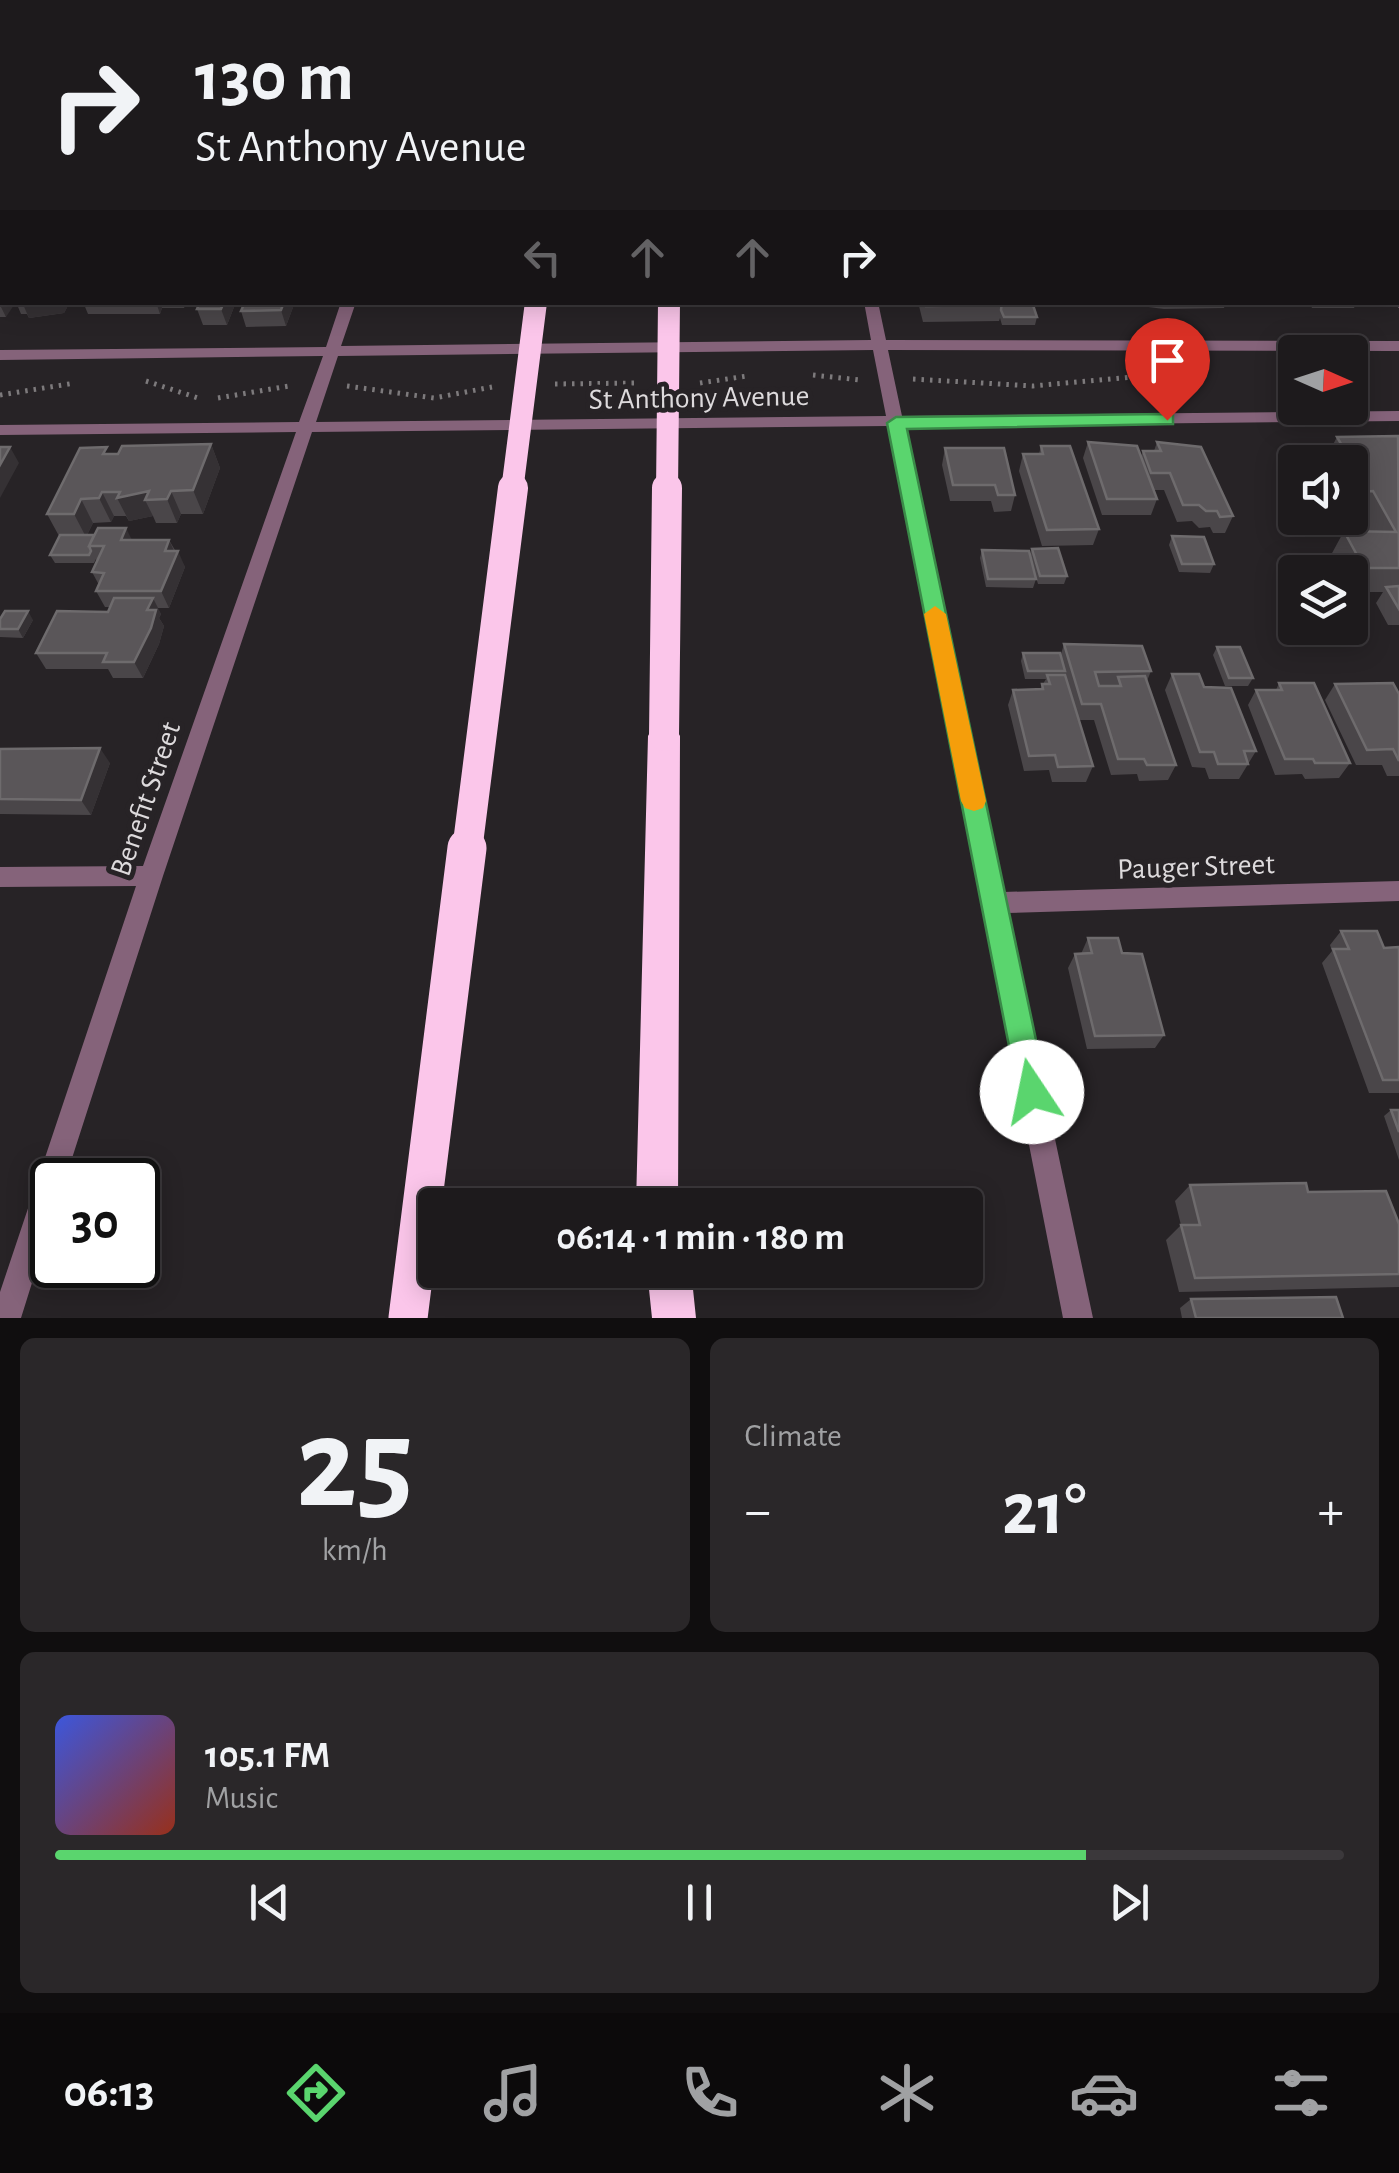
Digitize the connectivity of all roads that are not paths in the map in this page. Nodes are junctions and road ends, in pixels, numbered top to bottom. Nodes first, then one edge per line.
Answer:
1 (348, 305) edge
2 (536, 305) edge
3 (669, 305) edge
4 (872, 305) edge
5 (880, 346) junction
6 (1399, 346) edge
7 (333, 354) junction
8 (0, 356) edge
9 (1399, 416) edge
10 (896, 423) junction
11 (305, 429) junction
12 (0, 430) edge
13 (151, 876) junction
14 (0, 877) edge
15 (1399, 890) edge
16 (995, 904) junction
17 (659, 1188) edge
18 (656, 1288) edge
19 (670, 1288) edge
20 (6, 1318) edge
21 (408, 1318) edge
22 (656, 1318) edge
23 (674, 1318) edge
24 (1078, 1318) edge

1 - 7 street, Benefit Street
2 - 21 highway, bridge
3 - 17 highway, bridge
4 - 5 street
5 - 6 street, St Anthony Avenue
5 - 7 street, St Anthony Avenue
5 - 10 street
7 - 8 street, St Anthony Avenue
7 - 11 street, Benefit Street
9 - 10 street, St Anthony Avenue
10 - 11 street, St Anthony Avenue
10 - 16 street
11 - 12 street, St Anthony Avenue
11 - 13 street, Benefit Street
13 - 14 street
13 - 20 street, Benefit Street
15 - 16 street, Pauger Street
16 - 24 street
18 - 22 highway
19 - 23 highway

